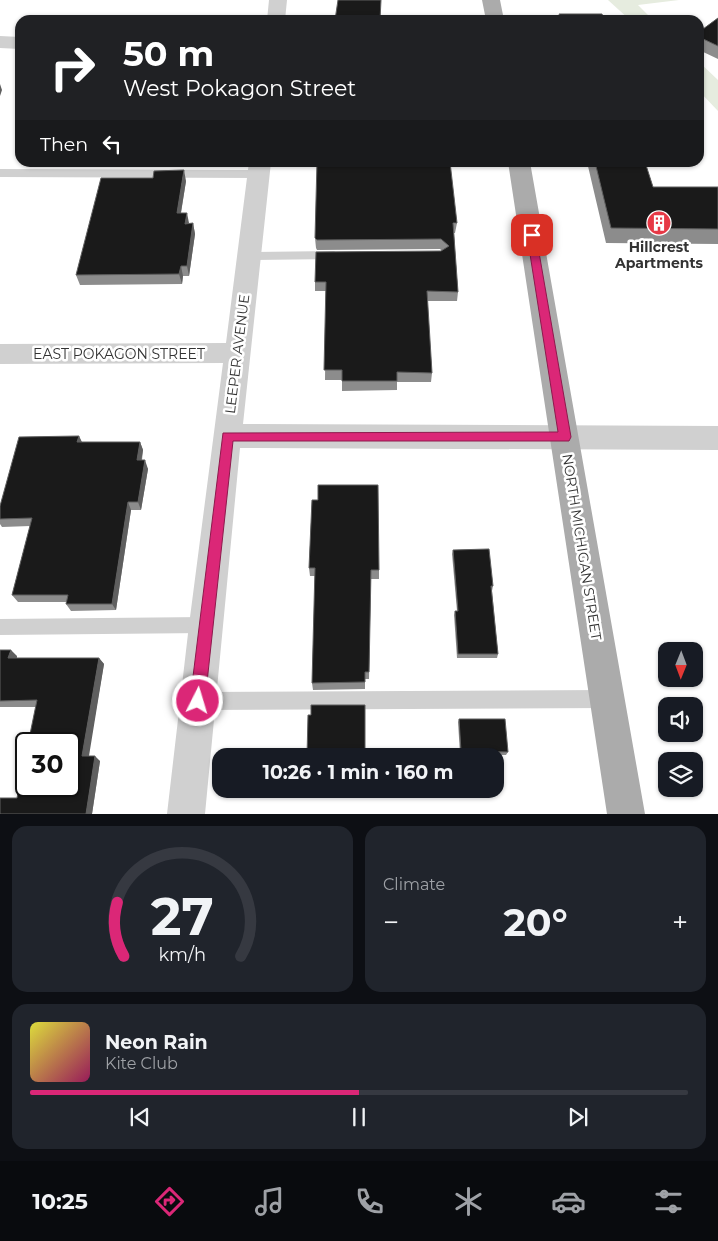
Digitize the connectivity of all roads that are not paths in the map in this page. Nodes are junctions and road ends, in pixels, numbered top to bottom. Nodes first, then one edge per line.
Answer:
1 (278, 0) edge
2 (491, 0) edge
3 (276, 15) edge
4 (494, 15) edge
5 (0, 42) edge
6 (15, 42) edge
7 (520, 167) edge
8 (259, 168) edge
9 (0, 173) edge
10 (345, 255) edge
11 (249, 256) junction
12 (238, 353) junction
13 (0, 354) edge
14 (228, 436) junction
15 (565, 437) junction
16 (718, 438) edge
17 (205, 625) junction
18 (0, 627) edge
19 (606, 699) junction
20 (198, 701) junction
21 (186, 814) edge
22 (626, 814) edge

1 - 3 street
2 - 4 main road
5 - 6 street
7 - 15 main road, NORTH MICHIGAN STREET
8 - 9 lane
8 - 11 street, LEEPER AVENUE
10 - 11 lane
11 - 12 street, LEEPER AVENUE
12 - 13 street, EAST POKAGON STREET
12 - 14 street, LEEPER AVENUE
14 - 15 street
14 - 17 street, LEEPER AVENUE
15 - 16 street
15 - 19 main road, NORTH MICHIGAN STREET
17 - 18 lane
17 - 20 street, LEEPER AVENUE
19 - 20 lane
19 - 22 main road, NORTH MICHIGAN STREET
20 - 21 street, LEEPER AVENUE

